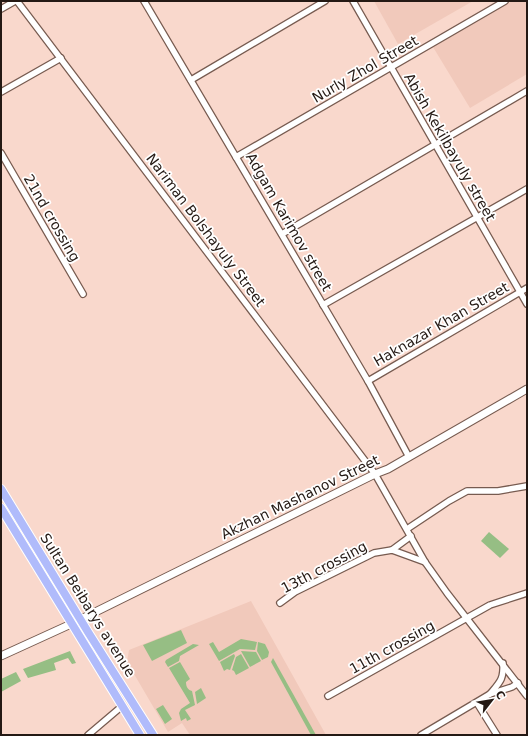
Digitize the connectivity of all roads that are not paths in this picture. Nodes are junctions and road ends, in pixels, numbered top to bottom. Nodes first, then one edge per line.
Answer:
1 (16, 1) edge
2 (144, 1) edge
3 (326, 1) edge
4 (353, 1) edge
5 (505, 1) edge
6 (1, 9) edge
7 (61, 58) junction
8 (391, 67) junction
9 (191, 80) junction
10 (527, 91) edge
11 (1, 92) edge
12 (435, 145) junction
13 (1, 154) edge
14 (236, 157) junction
15 (527, 188) edge
16 (477, 217) junction
17 (282, 234) junction
18 (527, 288) edge
19 (520, 292) junction
20 (83, 294) dead end
21 (527, 304) edge
22 (324, 305) junction
23 (368, 381) junction
24 (527, 389) edge
25 (409, 457) junction
26 (375, 474) junction
27 (527, 486) edge
28 (1, 489) edge
29 (1, 508) edge
30 (20, 519) junction
31 (11, 524) junction
32 (407, 529) junction
33 (411, 536) junction
34 (392, 550) junction
35 (425, 562) junction
36 (527, 593) edge
37 (280, 603) dead end
38 (80, 619) junction
39 (468, 619) junction
40 (71, 624) junction
41 (1, 656) edge
42 (503, 663) junction
43 (518, 683) junction
44 (490, 694) junction
45 (328, 696) dead end
46 (527, 696) edge
47 (477, 703) junction
48 (121, 707) junction
49 (88, 735) edge
50 (140, 735) edge
51 (153, 735) edge
52 (421, 735) edge
53 (497, 735) edge

1 - 6 street
1 - 7 street, Nariman Bolshayuly Street
2 - 9 street, Adgam Karimov street
3 - 9 street
4 - 8 street, Abish Kekilbayuly street
5 - 8 street, Nurly Zhol Street
7 - 11 street
7 - 26 street, Nariman Bolshayuly Street
8 - 12 street, Abish Kekilbayuly street
8 - 14 street, Nurly Zhol Street
9 - 14 street, Adgam Karimov street
10 - 12 street
12 - 16 street, Abish Kekilbayuly street
12 - 17 street
13 - 20 street, 21nd crossing
14 - 17 street, Adgam Karimov street
15 - 16 street
16 - 19 street, Abish Kekilbayuly street
16 - 22 street
17 - 22 street, Adgam Karimov street
18 - 19 street, Haknazar Khan Street
19 - 21 street, Abish Kekilbayuly street
19 - 23 street, Haknazar Khan Street
22 - 23 street, Adgam Karimov street
23 - 25 street, Adgam Karimov street
24 - 25 street, Akzhan Mashanov Street
25 - 26 street, Akzhan Mashanov Street
26 - 32 street, Nariman Bolshayuly Street
26 - 38 street, Akzhan Mashanov Street
27 - 32 street
28 - 30 main road, Sultan Beibarys avenue
29 - 31 main road, Sultan Beibarys avenue
30 - 31 main road
30 - 38 main road, Sultan Beibarys avenue
31 - 40 main road, Sultan Beibarys avenue
32 - 33 street, Nariman Bolshayuly Street
33 - 34 street
33 - 35 street, Nariman Bolshayuly Street
34 - 35 street, 13th crossing
34 - 37 street, 13th crossing
35 - 39 street, Nariman Bolshayuly Street
36 - 39 street, 11th crossing
38 - 40 street, Akzhan Mashanov Street
38 - 51 main road, Sultan Beibarys avenue
39 - 42 street, Nariman Bolshayuly Street
39 - 45 street, 11th crossing
40 - 41 street, Akzhan Mashanov Street
40 - 48 main road, Sultan Beibarys avenue
42 - 43 street, Nariman Bolshayuly Street
42 - 44 street
43 - 44 street
43 - 46 street, Nariman Bolshayuly Street
44 - 47 street
47 - 52 street
47 - 53 street
48 - 49 street
48 - 50 main road, Sultan Beibarys avenue

